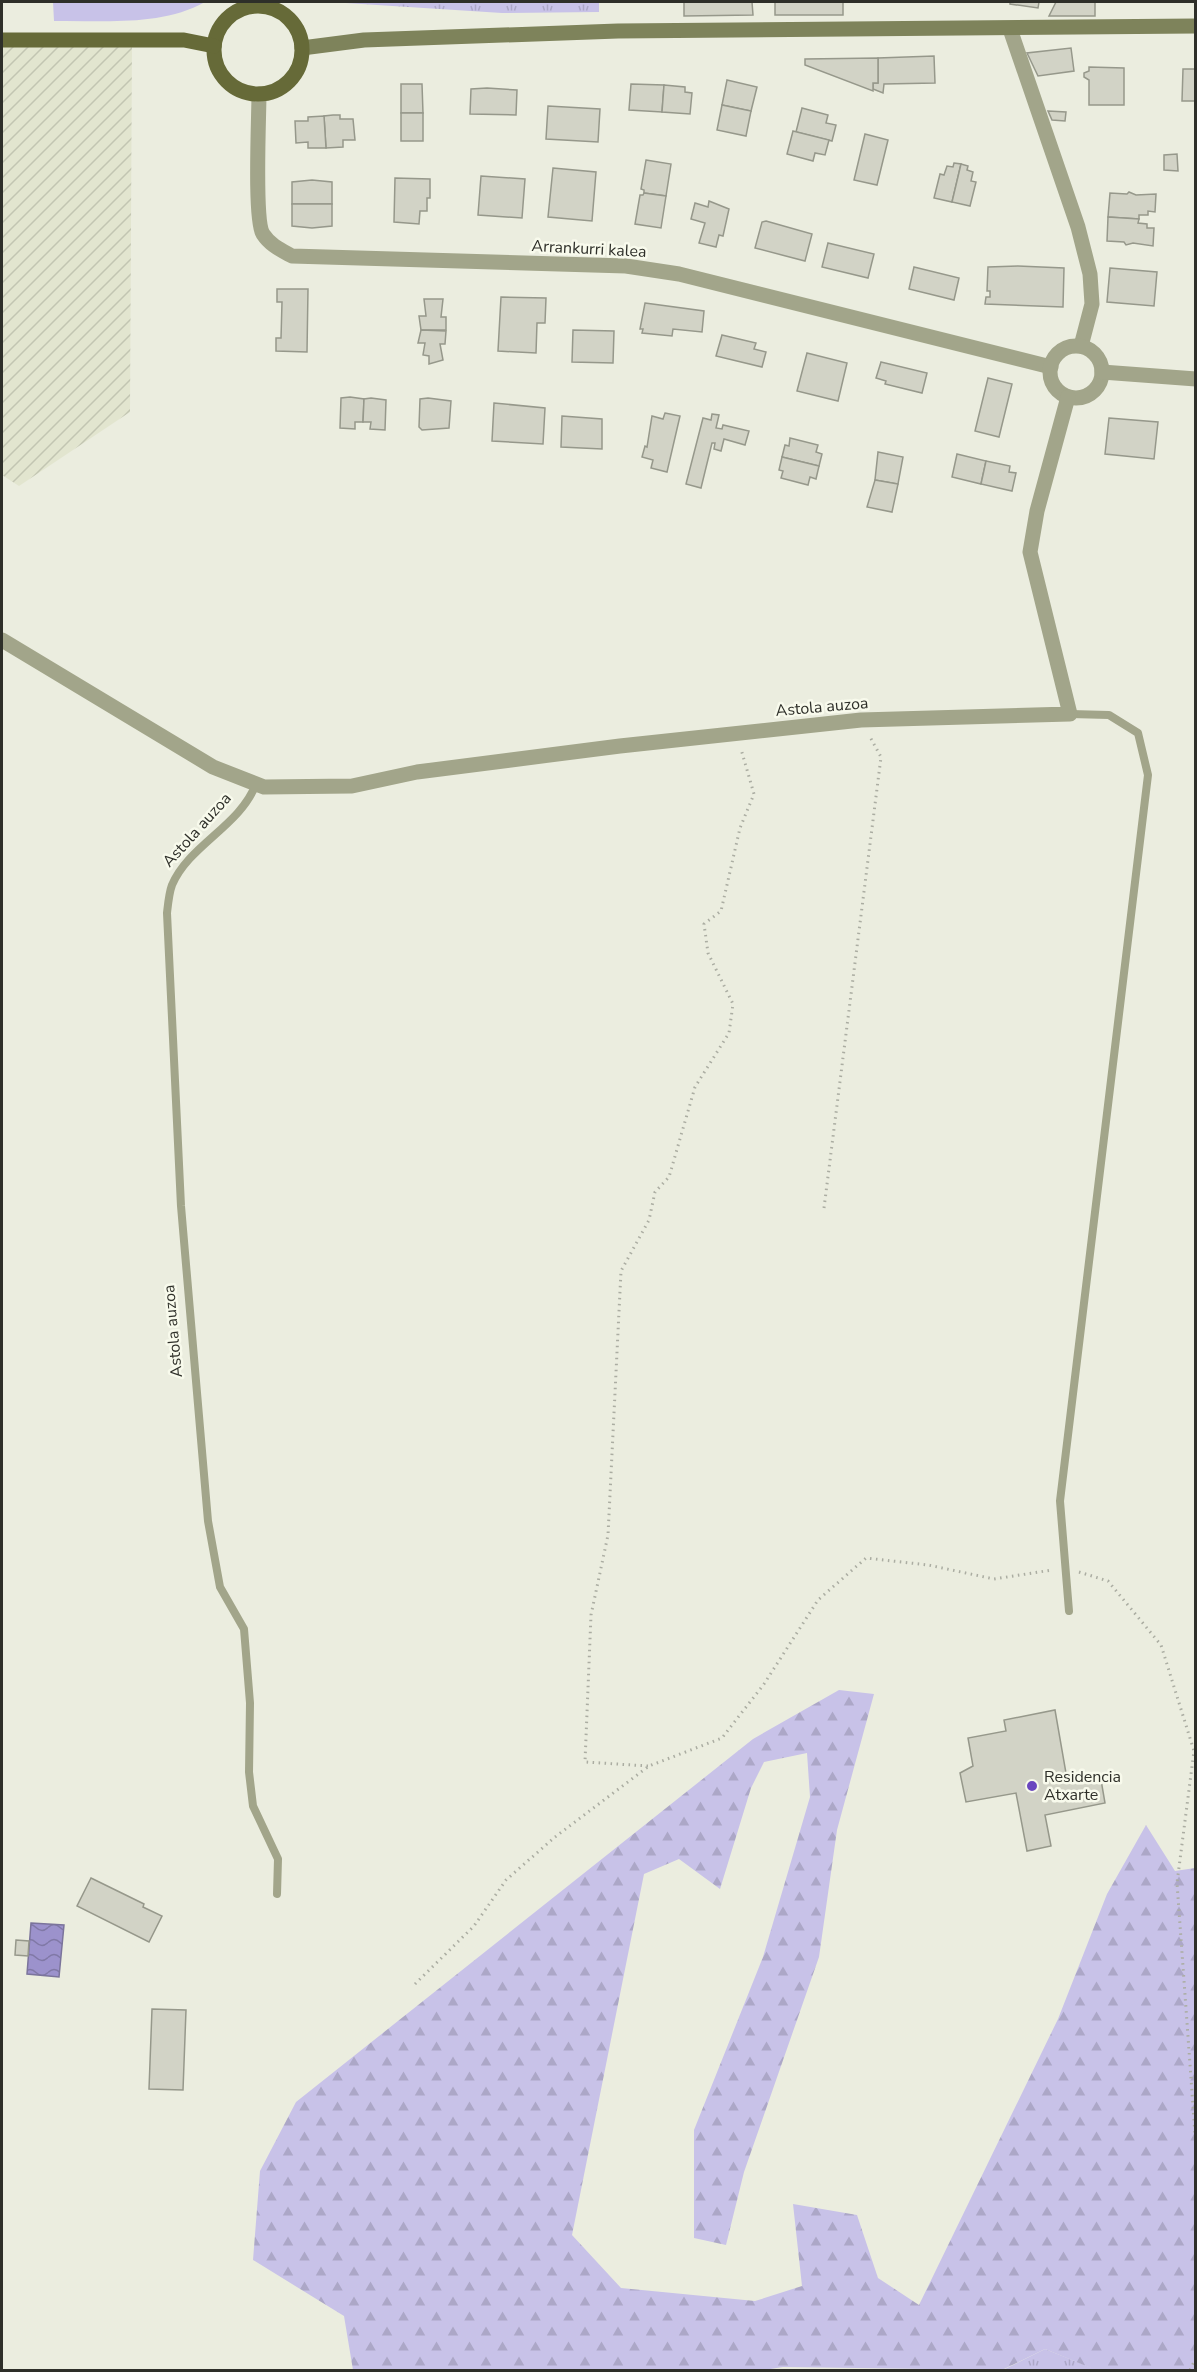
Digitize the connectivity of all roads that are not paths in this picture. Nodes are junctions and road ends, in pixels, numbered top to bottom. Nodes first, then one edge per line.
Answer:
1 (264, 4) edge
2 (1196, 26) edge
3 (1010, 29) junction
4 (2, 40) edge
5 (214, 46) junction
6 (302, 48) junction
7 (259, 94) junction
8 (1081, 346) junction
9 (1051, 367) junction
10 (1102, 372) junction
11 (1196, 379) edge
12 (1068, 397) junction
13 (2, 640) edge
14 (1070, 714) junction
15 (256, 784) junction
16 (1069, 1611) dead end
17 (277, 1894) dead end

1 - 5 main road
1 - 6 main road
2 - 3 street
3 - 6 street
3 - 8 street
4 - 5 main road
5 - 7 main road
6 - 7 main road
7 - 9 street, Arrankurri kalea
8 - 9 street
8 - 10 street
9 - 12 street
10 - 11 street
10 - 12 street
12 - 14 street
13 - 15 street, Astola auzoa
14 - 15 street, Astola auzoa
14 - 16 lane
15 - 17 lane, Astola auzoa

